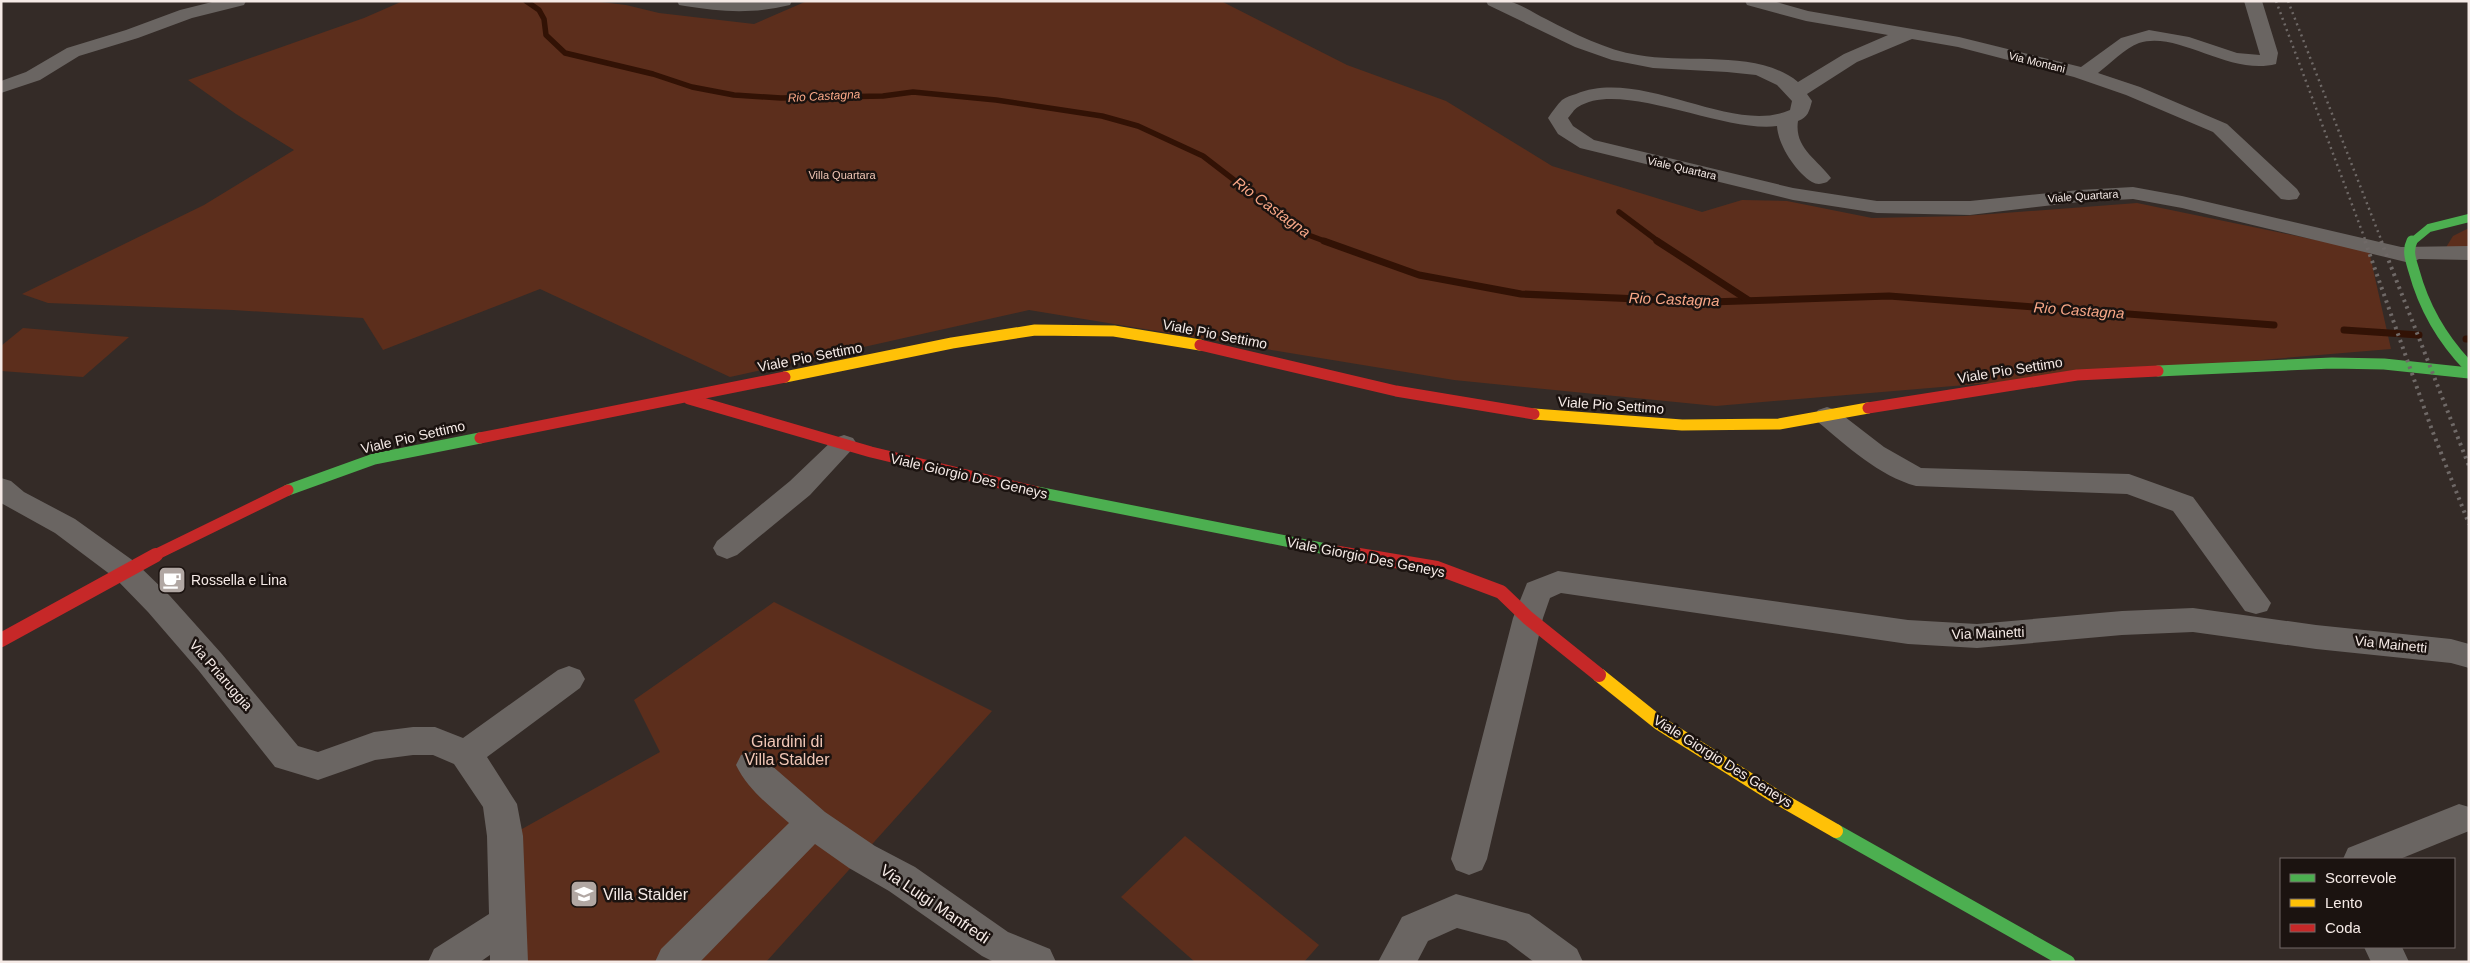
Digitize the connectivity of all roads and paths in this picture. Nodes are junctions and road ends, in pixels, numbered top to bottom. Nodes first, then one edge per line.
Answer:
1 (238, 1) edge
2 (685, 1) edge
3 (784, 1) edge
4 (1494, 1) edge
5 (1752, 1) edge
6 (2253, 1) edge
7 (1910, 34) junction
8 (2081, 73) junction
9 (1, 87) edge
10 (1798, 92) junction
11 (1788, 118) junction
12 (1820, 178) dead end
13 (2289, 194) dead end
14 (2469, 218) edge
15 (2469, 253) edge
16 (2409, 254) junction
17 (2469, 367) edge
18 (2469, 373) edge
19 (685, 397) junction
20 (1827, 416) junction
21 (844, 444) junction
22 (1, 488) edge
23 (727, 548) dead end
24 (125, 570) junction
25 (2256, 604) dead end
26 (1528, 618) junction
27 (1, 640) edge
28 (2460, 653) edge
29 (569, 679) dead end
30 (466, 754) junction
31 (753, 765) dead end
32 (2459, 819) dead end
33 (813, 823) junction
34 (2363, 858) edge
35 (1469, 859) dead end
36 (508, 923) junction
37 (2383, 948) edge
38 (448, 962) edge
39 (509, 962) edge
40 (674, 962) edge
41 (1037, 962) edge
42 (1397, 962) edge
43 (1564, 962) edge
44 (2068, 962) edge
45 (2390, 962) edge

1 - 9 street
2 - 3 street
4 - 10 street
5 - 7 street, Via Montani
6 - 8 street
7 - 8 street, Via Montani
7 - 10 street
8 - 13 street, Via Montani
10 - 11 street
11 - 12 street
11 - 16 street, Viale Quartara
14 - 16 street
15 - 16 street
16 - 17 street
18 - 20 street, Viale Pio Settimo
19 - 20 street, Viale Pio Settimo
19 - 21 street, Viale Giorgio Des Geneys
19 - 24 street, Viale Pio Settimo
20 - 25 street
21 - 23 street
21 - 26 street, Viale Giorgio Des Geneys
22 - 24 street, Via Priaruggia
24 - 27 street, Viale Pio Settimo
24 - 30 street, Via Priaruggia
26 - 28 street, Via Mainetti
26 - 35 street, Via Mainetti
26 - 44 street, Viale Giorgio Des Geneys
29 - 30 street
30 - 36 street
31 - 33 street, Via Luigi Manfredi
32 - 34 street
33 - 40 street
33 - 41 street, Via Luigi Manfredi
36 - 38 street
36 - 39 street
37 - 45 street
42 - 43 street

